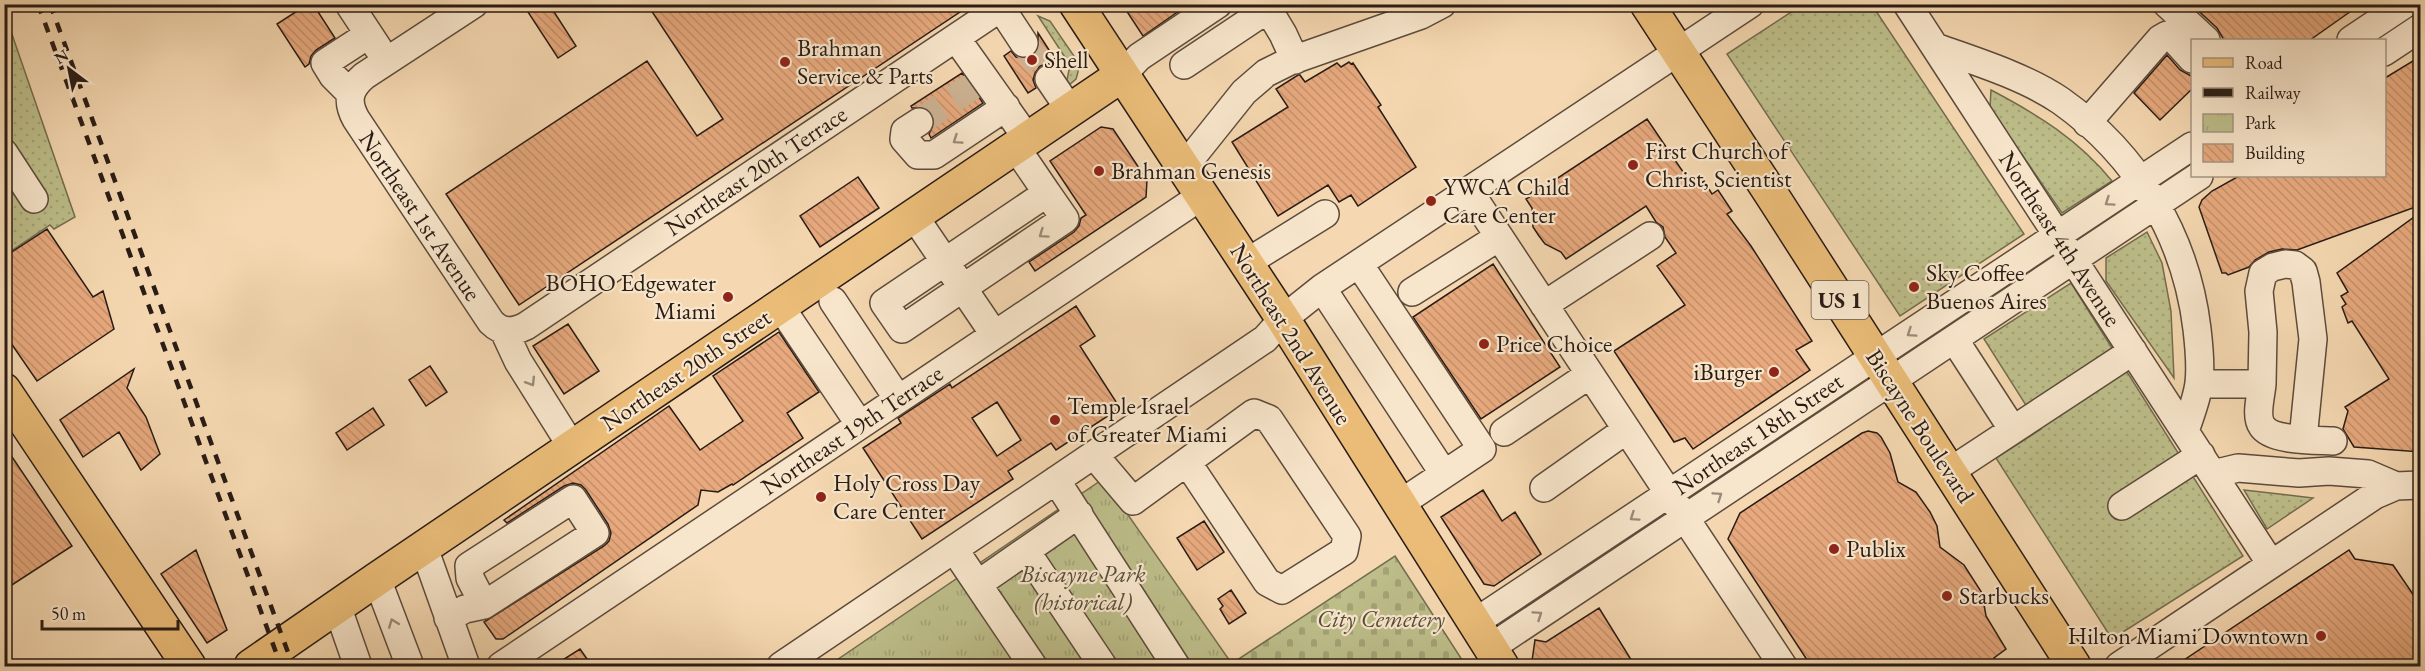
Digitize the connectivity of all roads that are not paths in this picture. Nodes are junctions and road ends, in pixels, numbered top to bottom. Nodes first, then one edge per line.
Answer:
1 (349, 4) edge
2 (1076, 4) edge
3 (1218, 4) edge
4 (1442, 4) edge
5 (1647, 4) edge
6 (1750, 4) edge
7 (1907, 4) edge
8 (1933, 4) edge
9 (2167, 4) edge
10 (2405, 4) edge
11 (1005, 5) edge
12 (464, 7) edge
13 (1267, 7) edge
14 (2421, 28) edge
15 (368, 35) junction
16 (956, 38) junction
17 (1930, 39) junction
18 (2205, 39) edge
19 (2352, 39) edge
20 (1024, 43) tunnel mouth
21 (2386, 51) edge
22 (1678, 52) junction
23 (2191, 57) edge
24 (1295, 60) junction
25 (387, 62) junction
26 (1184, 65) dead end
27 (1122, 75) junction
28 (1049, 79) tunnel mouth
29 (350, 93) junction
30 (1006, 107) junction
31 (1070, 110) junction
32 (919, 122) tunnel mouth
33 (2087, 123) junction
34 (1021, 142) junction
35 (2191, 147) edge
36 (4, 153) edge
37 (1184, 167) junction
38 (2197, 177) edge
39 (2140, 181) junction
40 (1469, 191) junction
41 (1047, 193) junction
42 (1203, 195) junction
43 (34, 200) dead end
44 (2156, 204) junction
45 (1325, 214) dead end
46 (914, 216) junction
47 (2058, 235) junction
48 (1650, 236) dead end
49 (1499, 237) junction
50 (2073, 259) junction
51 (945, 262) junction
52 (1246, 263) junction
53 (1359, 264) junction
54 (1323, 288) junction
55 (963, 289) junction
56 (1412, 292) dead end
57 (1379, 294) junction
58 (833, 301) dead end
59 (1544, 305) junction
60 (780, 306) junction
61 (1342, 318) junction
62 (1283, 320) junction
63 (504, 331) junction
64 (994, 334) junction
65 (1954, 339) junction
66 (2133, 351) junction
67 (1883, 368) junction
68 (1589, 375) junction
69 (2199, 384) junction
70 (2262, 384) junction
71 (4, 390) edge
72 (898, 399) junction
73 (860, 425) junction
74 (1626, 430) junction
75 (2013, 430) junction
76 (2185, 431) junction
77 (1503, 432) dead end
78 (2303, 439) junction
79 (2334, 441) dead end
80 (572, 447) junction
81 (1094, 455) junction
82 (1187, 462) junction
83 (2207, 465) junction
84 (1949, 472) junction
85 (2299, 473) junction
86 (1444, 474) junction
87 (1056, 480) junction
88 (2408, 485) edge
89 (1544, 488) dead end
90 (1668, 494) junction
91 (1398, 505) junction
92 (2122, 506) dead end
93 (482, 508) junction
94 (2349, 511) junction
95 (1079, 514) junction
96 (1684, 518) junction
97 (506, 542) junction
98 (424, 548) junction
99 (954, 549) junction
100 (1026, 551) junction
101 (2271, 564) junction
102 (377, 579) junction
103 (978, 584) junction
104 (484, 605) junction
105 (337, 606) junction
106 (448, 618) junction
107 (1488, 652) edge
108 (189, 666) edge
109 (251, 666) edge
110 (358, 666) edge
111 (410, 666) edge
112 (466, 666) edge
113 (501, 666) edge
114 (782, 666) edge
115 (1033, 666) edge
116 (1103, 666) edge
117 (1176, 666) edge
118 (1782, 666) edge
119 (2074, 666) edge
120 (2119, 666) edge

1 - 15 street
2 - 27 main road, Northeast 2nd Avenue
3 - 27 street
4 - 24 street
5 - 22 main road, Biscayne Boulevard / US 1
6 - 22 street
7 - 17 street, Northeast 4th Avenue
8 - 17 street
9 - 18 street
10 - 19 street
11 - 16 street, Northeast 20th Terrace
11 - 20 street
12 - 25 street
13 - 24 street
13 - 26 street
14 - 21 street
15 - 25 street
15 - 29 street
16 - 30 street
16 - 63 street, Northeast 20th Terrace
17 - 33 street
17 - 47 street, Northeast 4th Avenue
22 - 40 street
22 - 67 main road, Biscayne Boulevard / US 1
23 - 33 street
24 - 37 street
25 - 29 street
27 - 31 main road, Northeast 20th Street
27 - 37 main road, Northeast 2nd Avenue
28 - 31 street
29 - 63 street, Northeast 1st Avenue
30 -> 32 street
30 - 34 street
31 - 34 main road, Northeast 20th Street
33 - 39 street
34 - 41 street
34 - 46 main road, Northeast 20th Street
35 - 39 street, Northeast 18th Street
36 - 43 street
37 - 42 main road, Northeast 2nd Avenue
38 - 44 street, Northeast 18th Street
39 - 44 street
39 -> 47 street, Northeast 18th Street
40 - 49 street
40 - 53 street
41 - 51 street
41 -> 55 street
42 - 52 main road, Northeast 2nd Avenue
42 - 64 street, Northeast 19th Terrace
44 - 50 street, Northeast 18th Street
44 - 69 street
45 - 52 street
46 - 51 street
46 - 60 main road, Northeast 20th Street
47 - 50 street, Northeast 4th Avenue
47 -> 67 street, Northeast 18th Street
48 - 59 street
49 - 56 street
49 - 59 street
50 - 65 street, Northeast 18th Street
50 - 66 street, Northeast 4th Avenue
51 - 55 street
51 - 55 street
52 - 62 main road, Northeast 2nd Avenue
53 - 54 street
53 - 57 street
54 - 61 street
54 - 62 street
55 - 64 street
57 - 61 street
57 - 86 street
58 - 72 street
59 - 68 street
60 - 73 street
60 - 80 main road, Northeast 20th Street
61 - 86 street
62 - 81 street
62 - 91 main road, Northeast 2nd Avenue
63 -> 80 street
64 - 72 street, Northeast 19th Terrace
65 - 67 street, Northeast 18th Street
65 - 75 street
66 - 75 street
66 - 76 street, Northeast 4th Avenue
67 - 84 main road, Biscayne Boulevard / US 1
67 - 90 street, Northeast 18th Street
96 -> 67 street, Northeast 18th Street
68 - 74 street
68 - 77 street
69 - 70 street
69 - 76 street
70 - 78 street
70 - 78 street
71 - 108 main road
72 - 73 street, Northeast 19th Terrace
73 - 113 street, Northeast 19th Terrace
74 - 89 street
74 - 90 street
75 - 84 street
76 - 83 street, Northeast 4th Avenue
78 - 79 street
80 - 93 main road, Northeast 20th Street
81 - 82 street
81 - 87 street
82 - 82 street
83 - 85 street
83 - 92 street
83 - 101 street, Northeast 4th Avenue
84 - 119 main road, Biscayne Boulevard / US 1
85 - 88 street
85 - 94 street
86 - 91 street
87 - 95 street
87 - 99 street
88 - 94 street
90 - 96 street
90 -> 107 street, Northeast 18th Street
91 - 107 main road, Northeast 2nd Avenue
93 - 97 street
93 - 98 main road, Northeast 20th Street
94 - 101 street
95 - 100 street
95 - 117 street
107 -> 96 street, Northeast 18th Street
96 - 118 street
97 - 104 street
97 - 104 street
98 - 102 main road, Northeast 20th Street
98 - 106 street
99 - 103 street
99 - 114 street
100 - 103 street
100 - 116 street
101 - 120 street
102 - 105 main road, Northeast 20th Street
111 -> 102 street
103 - 115 street
104 - 106 street
105 - 109 main road, Northeast 20th Street
105 - 110 street
106 - 112 street

